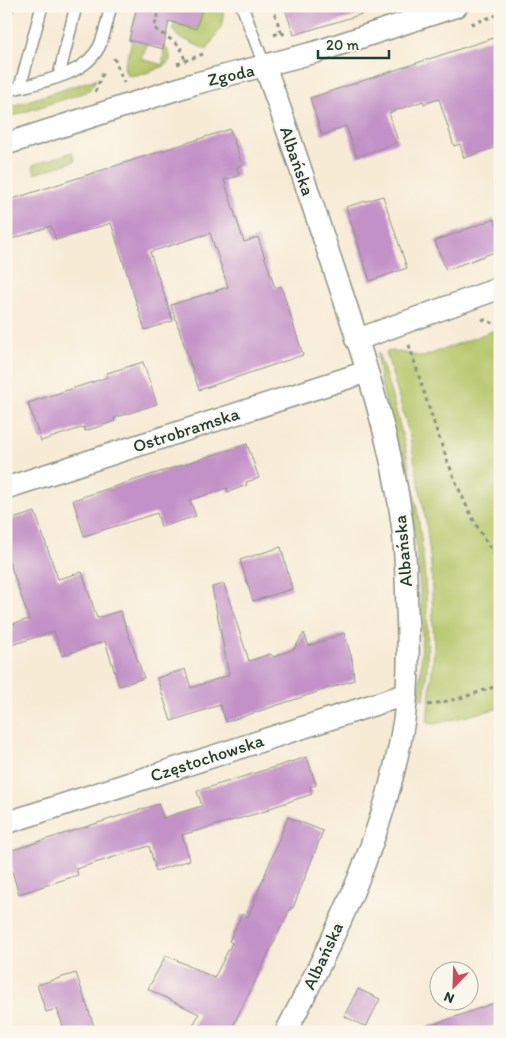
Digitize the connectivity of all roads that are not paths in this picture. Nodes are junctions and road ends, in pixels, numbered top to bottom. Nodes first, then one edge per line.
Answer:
1 (8, 6) edge
2 (42, 6) edge
3 (76, 6) edge
4 (111, 6) edge
5 (242, 6) edge
6 (456, 6) edge
7 (6, 12) edge
8 (265, 67) junction
9 (59, 75) junction
10 (20, 87) junction
11 (6, 91) edge
12 (6, 144) edge
13 (500, 288) edge
14 (356, 340) junction
15 (366, 372) junction
16 (6, 488) edge
17 (407, 694) junction
18 (6, 823) edge
19 (286, 1032) edge

1 - 7 lane
2 - 10 lane
3 - 9 lane
4 - 9 lane
5 - 8 lane
6 - 8 street, Zgoda
8 - 12 street, Zgoda
8 - 14 street, Albańska
9 - 10 lane
10 - 11 lane
13 - 14 street
14 - 15 street, Albańska
15 - 16 street, Ostrobramska
15 - 17 street, Albańska
17 - 18 street, Częstochowska
17 - 19 street, Albańska

